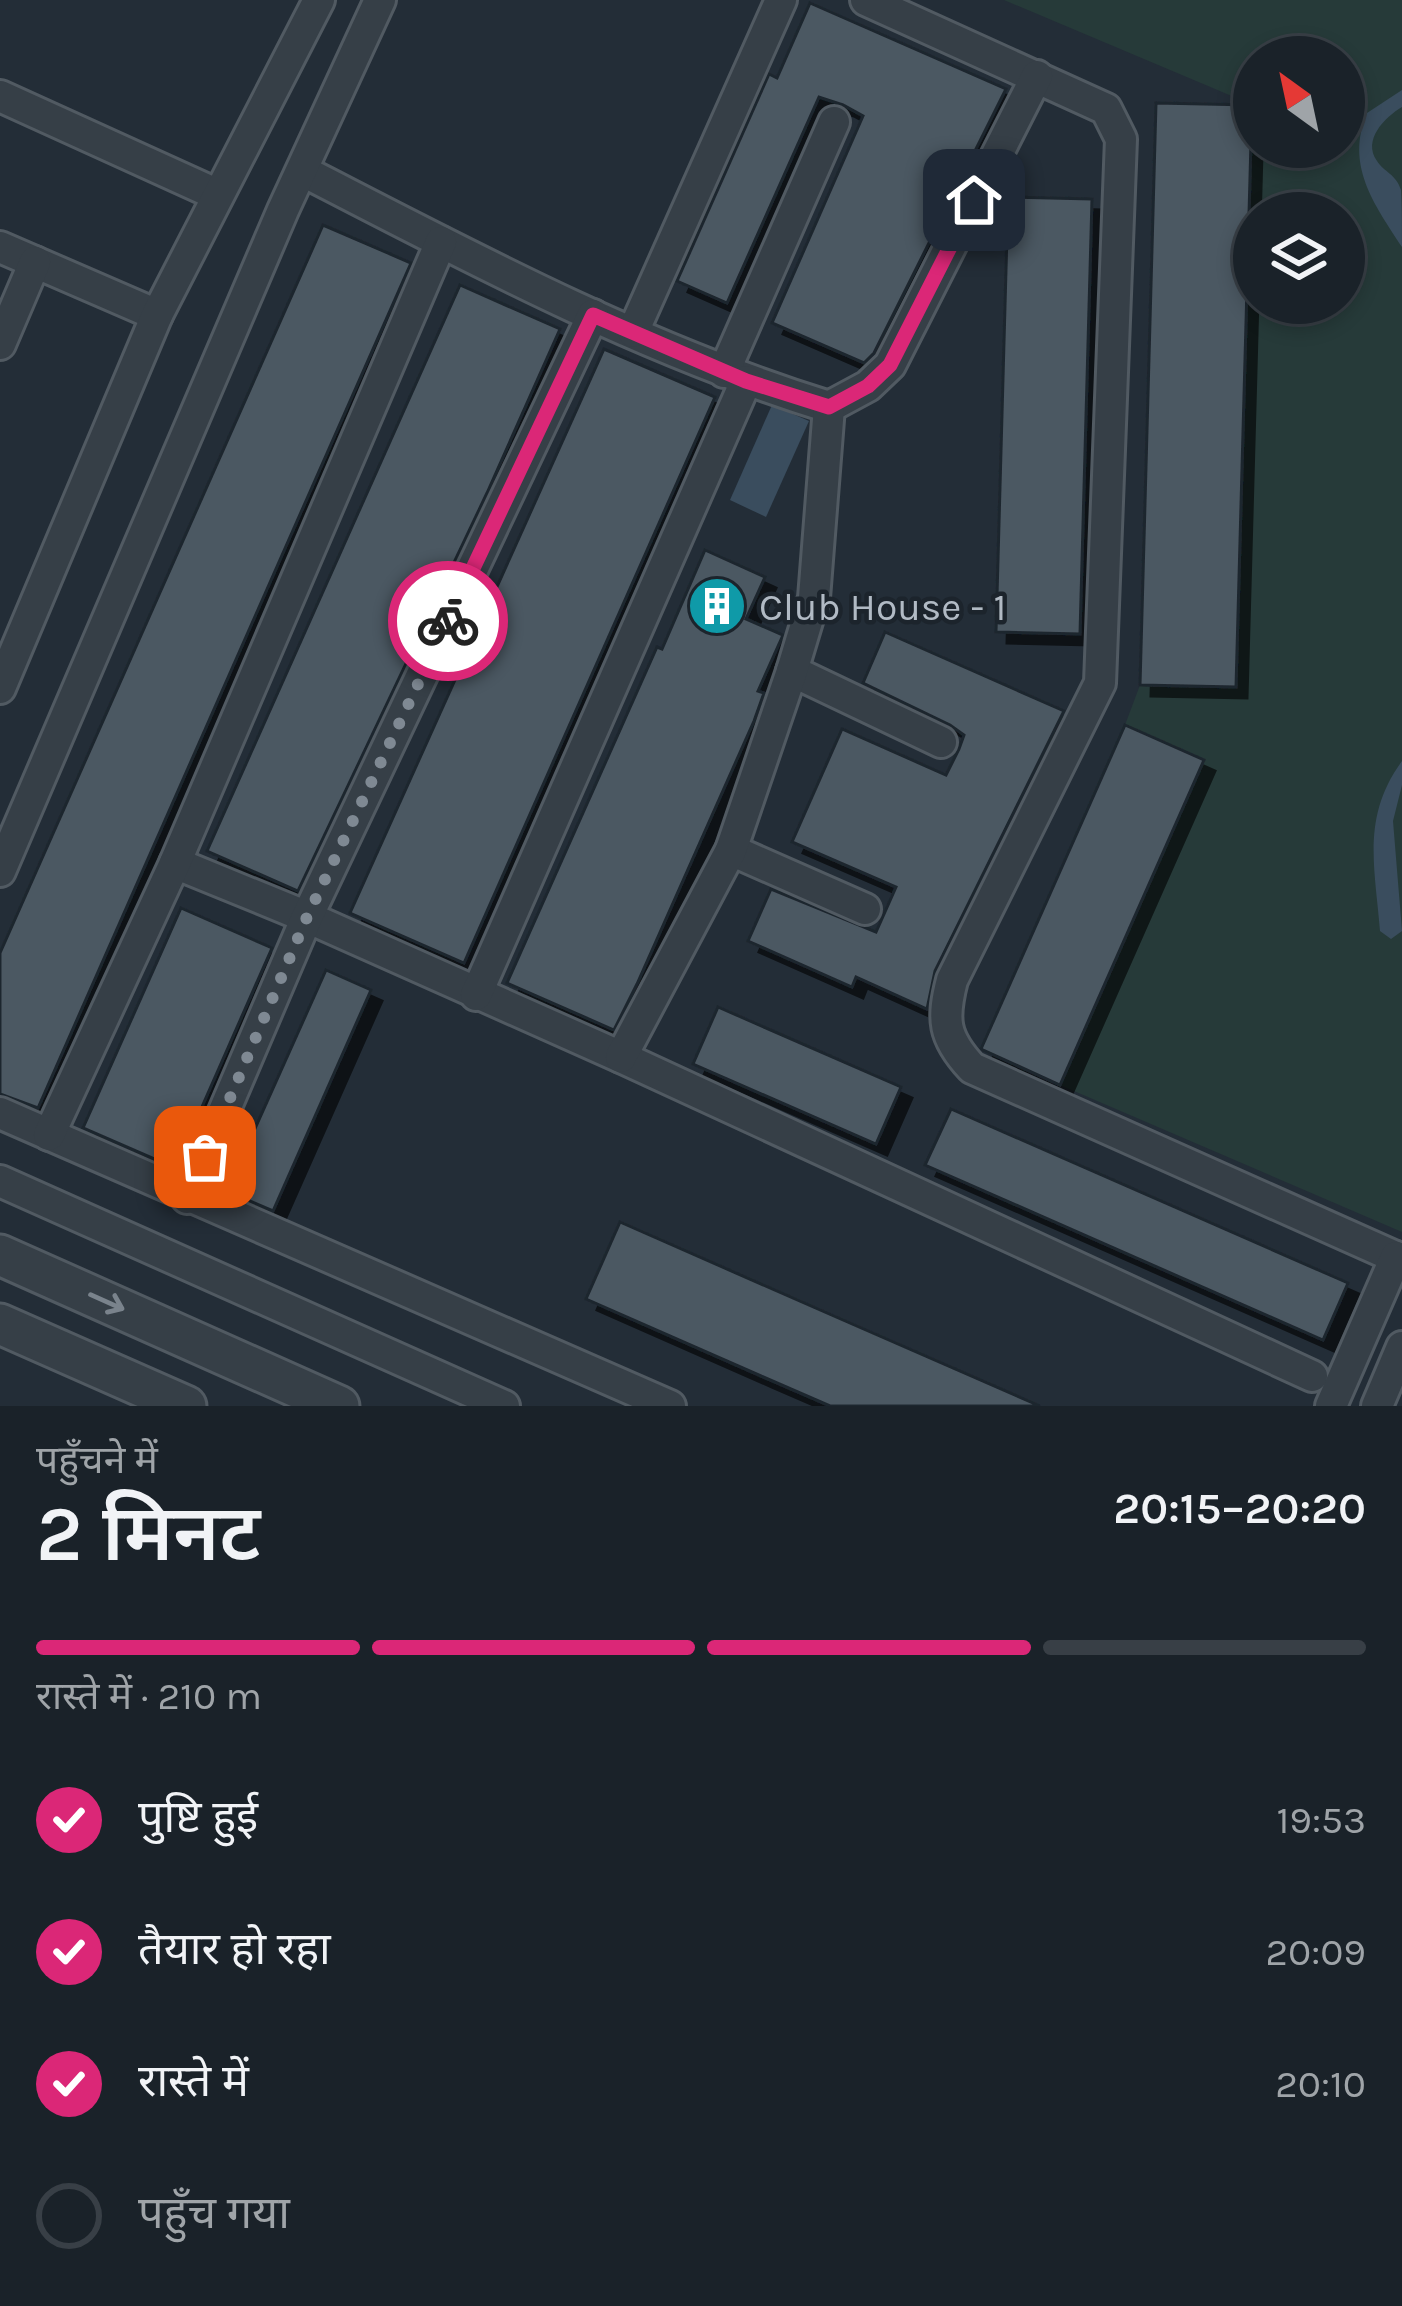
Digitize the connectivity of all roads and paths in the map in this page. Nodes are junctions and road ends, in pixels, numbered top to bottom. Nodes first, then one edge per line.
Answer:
1 (319, 0) edge
2 (380, 0) edge
3 (781, 0) edge
4 (866, 0) edge
5 (1037, 76) junction
6 (0, 96) edge
7 (835, 122) dead end
8 (303, 171) junction
9 (218, 195) junction
10 (441, 242) junction
11 (0, 247) edge
12 (35, 262) junction
13 (157, 315) junction
14 (593, 315) junction
15 (633, 332) junction
16 (0, 344) edge
17 (735, 377) junction
18 (829, 407) junction
19 (792, 671) junction
20 (0, 688) edge
21 (941, 742) dead end
22 (731, 850) junction
23 (175, 863) junction
24 (0, 871) edge
25 (865, 909) dead end
26 (307, 917) junction
27 (476, 995) junction
28 (621, 1057) junction
29 (0, 1113) edge
30 (49, 1135) junction
31 (0, 1181) edge
32 (188, 1198) junction
33 (0, 1255) edge
34 (1399, 1259) edge
35 (0, 1324) edge
36 (1402, 1347) edge
37 (1312, 1376) dead end
38 (186, 1406) edge
39 (339, 1406) edge
40 (504, 1406) edge
41 (670, 1406) edge
42 (1331, 1406) edge
43 (1377, 1406) edge

1 - 9 street
2 - 8 street
3 - 15 street
4 - 5 street
5 - 18 street
5 - 34 street
6 - 9 street
7 - 17 street
8 - 10 street
8 - 24 street
9 - 13 street
10 - 14 street
10 - 23 street
11 - 12 street
12 - 13 street
12 - 16 street
13 - 20 street
14 - 15 street
14 - 26 street
15 - 17 street
17 - 18 street
17 - 27 street
18 - 19 street
19 - 21 street
19 - 22 street
22 - 25 street
22 - 28 street
23 - 26 street
23 - 30 street
26 - 27 street
26 - 32 street
27 - 28 street
28 - 37 street
29 - 30 street
30 - 32 street
31 - 40 street
32 - 41 street
33 -> 39 street
34 - 42 street
35 - 38 street
36 - 43 street

